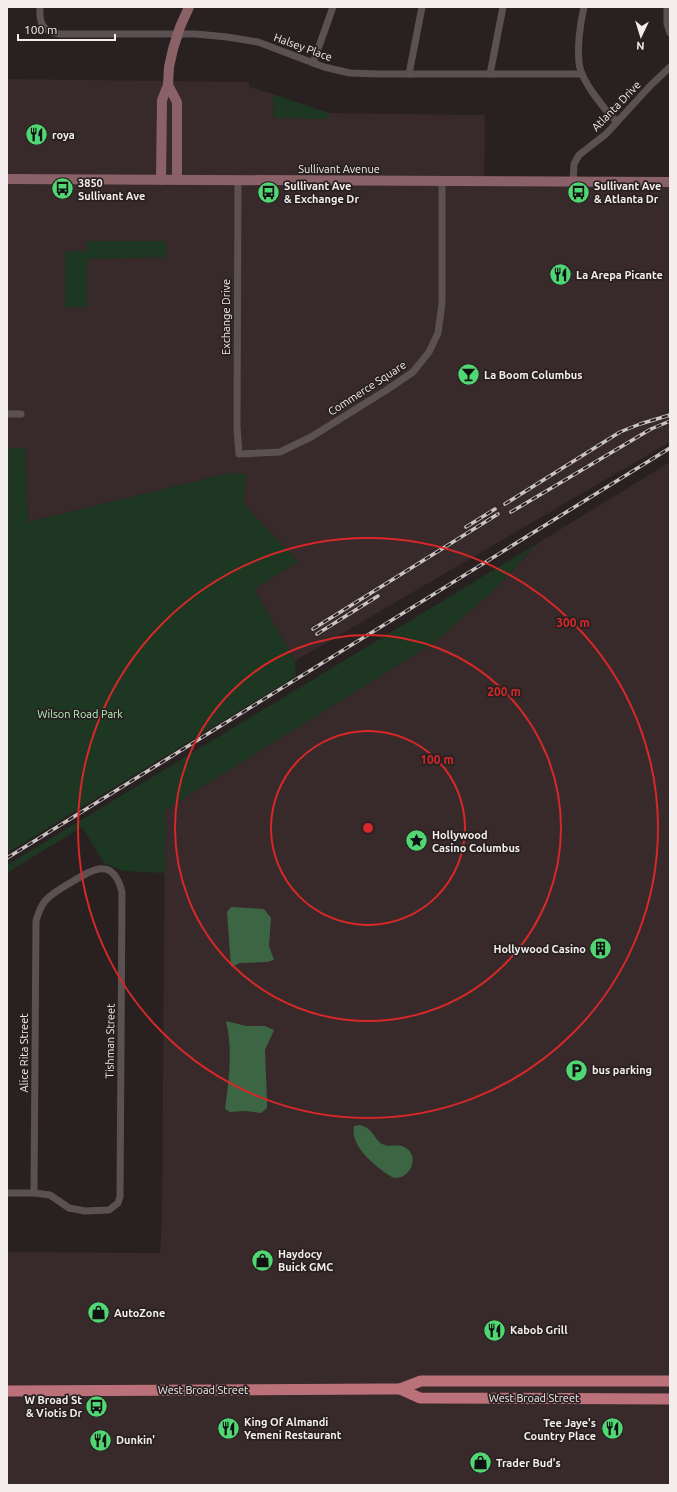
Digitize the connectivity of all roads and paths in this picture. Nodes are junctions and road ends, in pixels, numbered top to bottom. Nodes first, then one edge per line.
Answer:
1 (40, 7) edge
2 (189, 7) edge
3 (333, 7) edge
4 (422, 7) edge
5 (503, 7) edge
6 (584, 7) edge
7 (667, 7) edge
8 (670, 33) edge
9 (177, 34) junction
10 (312, 63) junction
11 (670, 67) edge
12 (409, 74) junction
13 (490, 74) junction
14 (582, 74) junction
15 (168, 85) junction
16 (617, 122) junction
17 (7, 179) edge
18 (161, 180) junction
19 (176, 180) junction
20 (238, 180) junction
21 (442, 181) junction
22 (573, 182) junction
23 (670, 182) edge
24 (7, 414) edge
25 (21, 414) dead end
26 (239, 454) joint
27 (114, 874) joint
28 (7, 1193) edge
29 (34, 1193) junction
30 (670, 1381) edge
31 (400, 1389) junction
32 (7, 1391) edge
33 (670, 1398) edge

1 - 9 street, Halsey Place
2 - 9 main road
3 - 10 street
4 - 12 street
5 - 13 street
6 - 14 street
7 - 8 street
9 - 10 street, Halsey Place
9 - 15 main road
10 - 12 street, Halsey Place
11 - 16 street, Atlanta Drive
12 - 13 street, Halsey Place
13 - 14 street, Halsey Place
14 - 16 street
15 - 18 main road
15 - 19 main road
16 - 22 street, Atlanta Drive
17 - 18 main road, Sullivant Avenue
18 - 19 main road, Sullivant Avenue
19 - 20 main road, Sullivant Avenue
20 - 21 main road, Sullivant Avenue
20 - 26 street, Exchange Drive
21 - 22 main road, Sullivant Avenue
21 - 26 street, Commerce Square
22 - 23 main road, Sullivant Avenue
24 - 25 street
27 - 29 street, Alice Rita Street
27 - 29 street, Tishman Street
28 - 29 street
30 - 31 main road, West Broad Street
31 - 32 main road, West Broad Street
31 - 33 main road, West Broad Street

